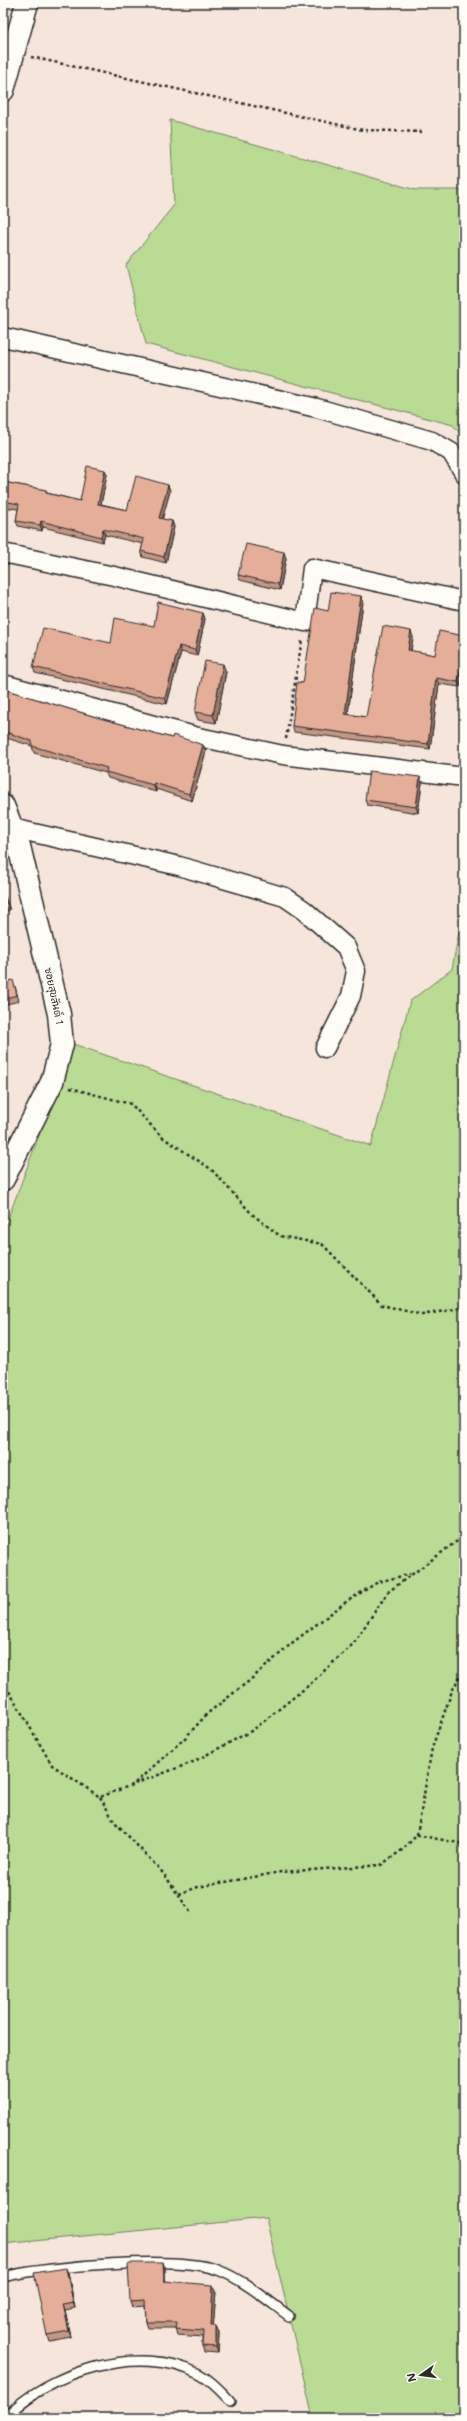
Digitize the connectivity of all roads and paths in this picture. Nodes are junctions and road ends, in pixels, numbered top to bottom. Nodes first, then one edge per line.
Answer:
1 (27, 3) edge
2 (13, 53) junction
3 (3, 90) edge
4 (423, 132) dead end
5 (3, 337) edge
6 (464, 473) edge
7 (3, 553) edge
8 (464, 601) edge
9 (305, 622) junction
10 (3, 684) edge
11 (283, 755) junction
12 (464, 777) edge
13 (3, 806) edge
14 (12, 828) junction
15 (325, 1048) dead end
16 (52, 1082) junction
17 (3, 1179) edge
18 (464, 1311) edge
19 (464, 1536) edge
20 (413, 1573) junction
21 (464, 1669) edge
22 (3, 1681) edge
23 (134, 1784) junction
24 (100, 1797) junction
25 (417, 1835) junction
26 (464, 1844) edge
27 (180, 1894) junction
28 (190, 1912) dead end
29 (3, 2277) edge
30 (289, 2316) dead end
31 (231, 2402) dead end
32 (5, 2418) edge

1 - 2 street
2 - 3 street
2 - 4 path
5 - 6 street
7 - 9 street
8 - 9 street
9 - 11 path
10 - 11 street
11 - 12 street
13 - 14 street, ซอยสุขสันต์ 1
14 - 15 street
14 - 16 street, ซอยสุขสันต์ 1
16 - 17 street, ซอยสุขสันต์ 1
16 - 18 path
19 - 20 path
20 - 23 path
20 - 23 path
21 - 25 path
22 - 24 path
23 - 24 path
24 - 27 path
25 - 26 path
25 - 27 path
27 - 28 path
29 - 30 lane
31 - 32 lane

